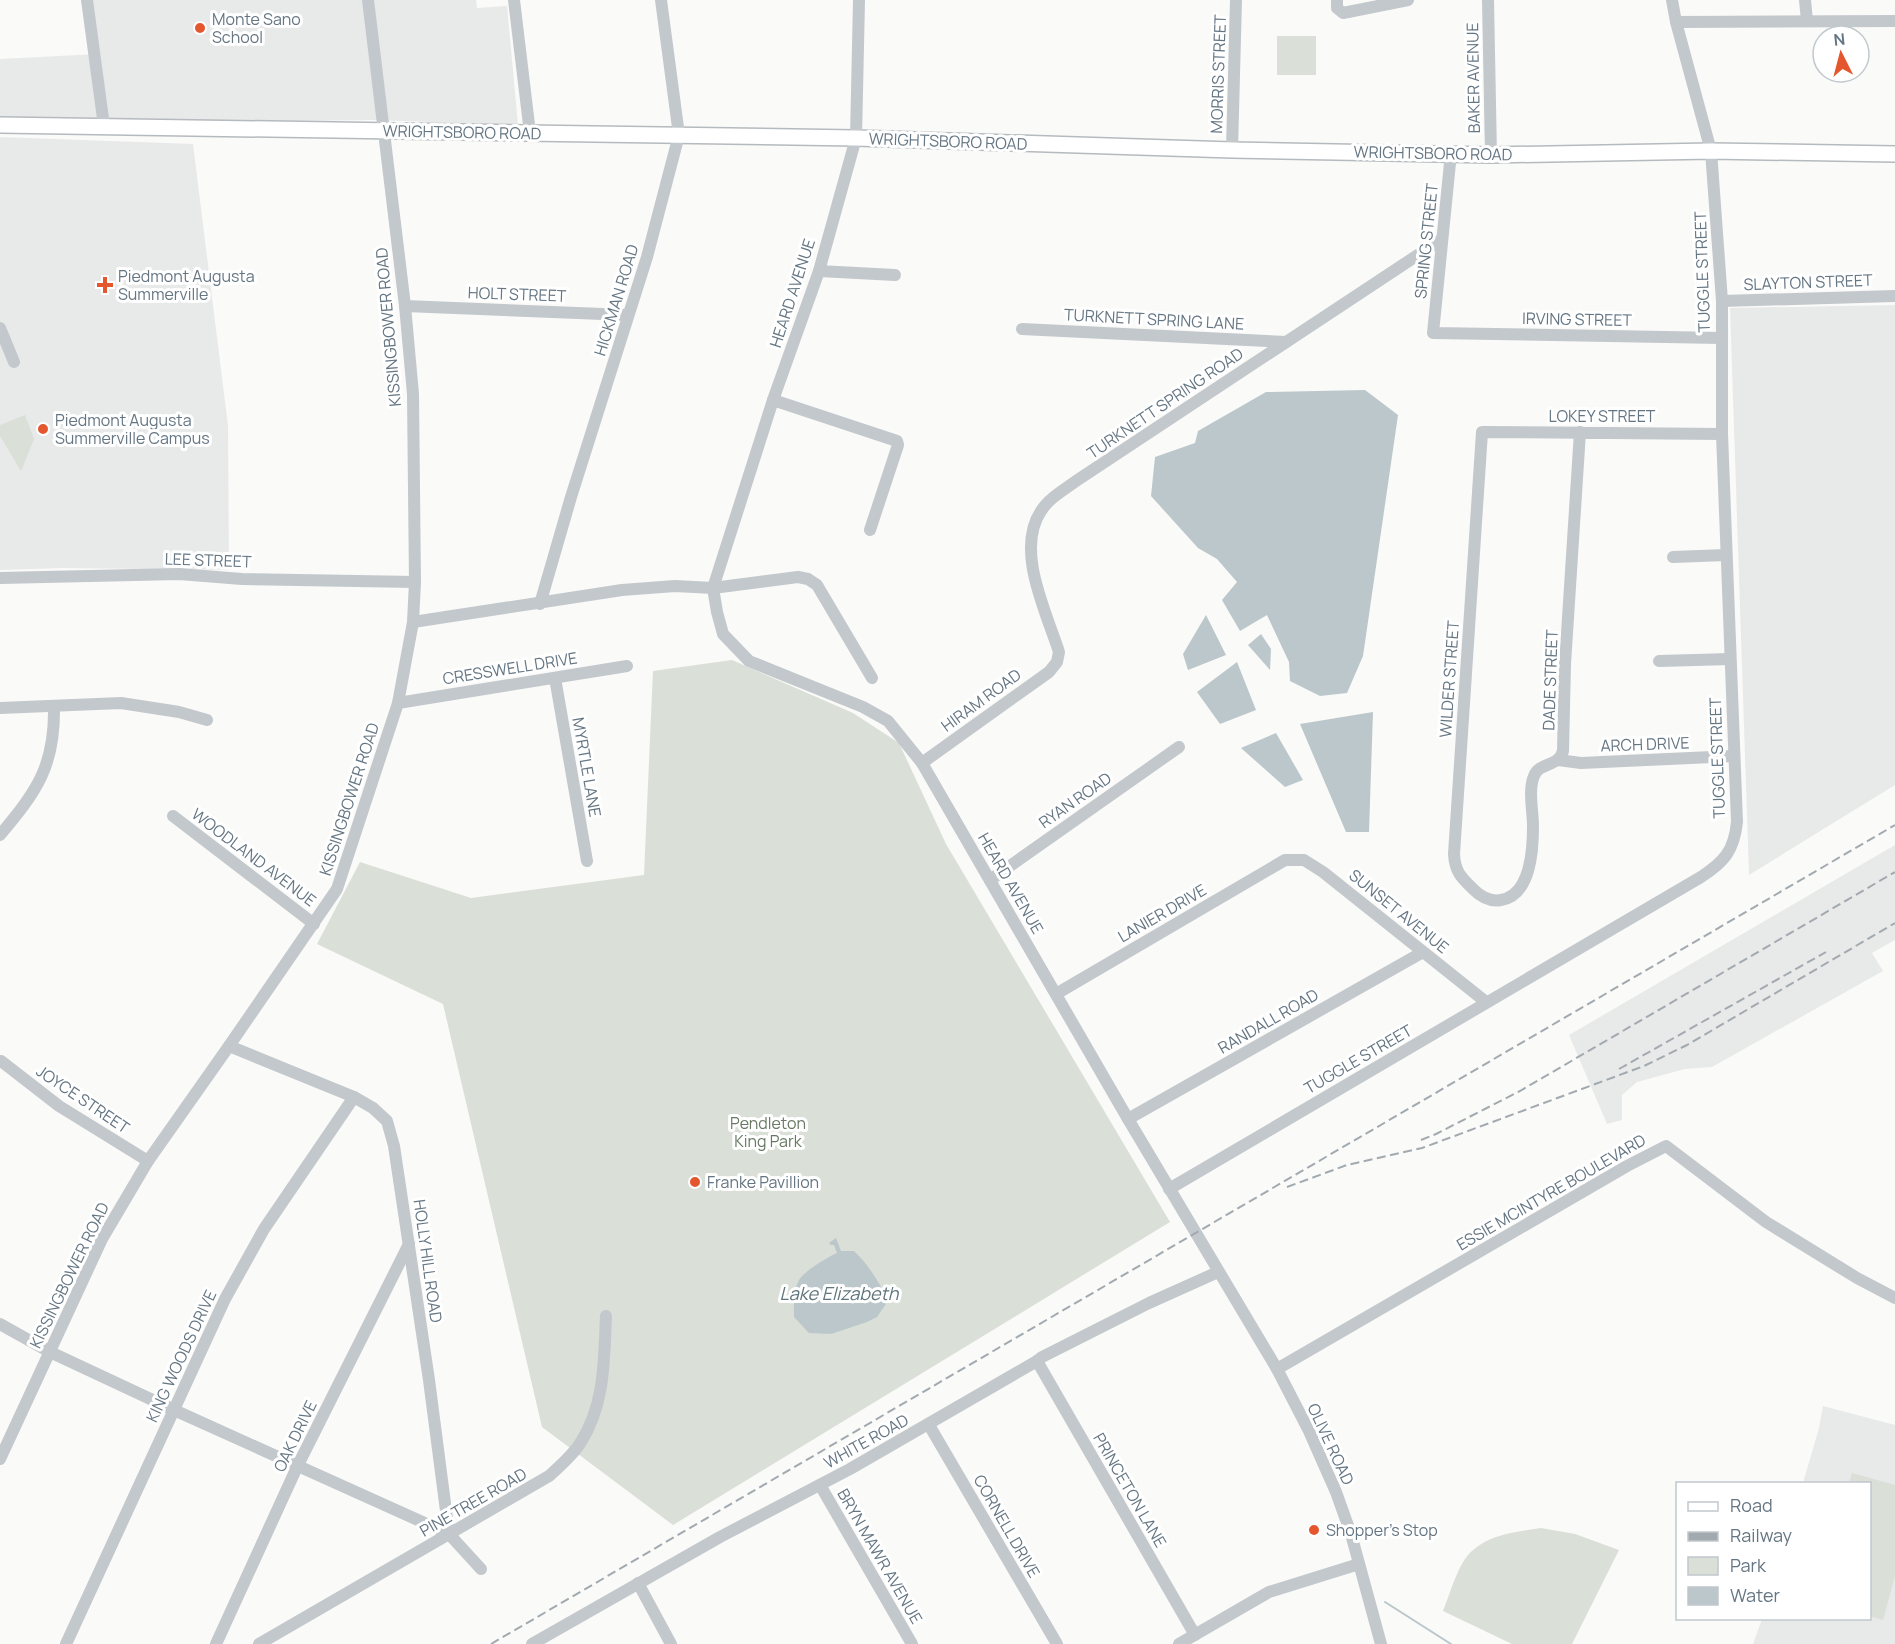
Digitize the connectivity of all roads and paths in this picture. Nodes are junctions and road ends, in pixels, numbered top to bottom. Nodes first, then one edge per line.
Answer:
1 (87, 0) edge
2 (368, 0) edge
3 (514, 0) edge
4 (661, 0) edge
5 (859, 0) edge
6 (1236, 0) edge
7 (1337, 0) edge
8 (1408, 0) edge
9 (1488, 0) edge
10 (1672, 0) edge
11 (1805, 0) edge
12 (1806, 21) junction
13 (1895, 21) edge
14 (1676, 22) junction
15 (0, 124) edge
16 (104, 126) junction
17 (384, 130) junction
18 (530, 133) junction
19 (679, 135) junction
20 (856, 138) junction
21 (1232, 150) junction
22 (1711, 151) junction
23 (1451, 153) junction
24 (1895, 154) edge
25 (1491, 155) junction
26 (1442, 239) junction
27 (819, 271) junction
28 (895, 275) dead end
29 (1895, 296) edge
30 (1722, 301) junction
31 (405, 306) junction
32 (628, 315) junction
33 (0, 328) edge
34 (1022, 329) dead end
35 (1433, 333) joint
36 (1721, 338) junction
37 (1286, 342) junction
38 (14, 362) dead end
39 (773, 400) junction
40 (1482, 432) joint
41 (1580, 432) junction
42 (1722, 434) junction
43 (870, 530) dead end
44 (1726, 555) junction
45 (1673, 557) dead end
46 (0, 578) edge
47 (415, 582) junction
48 (713, 588) junction
49 (540, 604) junction
50 (413, 622) junction
51 (1730, 659) junction
52 (1659, 661) dead end
53 (1057, 662) joint
54 (627, 666) dead end
55 (555, 678) junction
56 (872, 678) dead end
57 (398, 703) junction
58 (54, 707) junction
59 (0, 708) edge
60 (207, 720) dead end
61 (1179, 747) dead end
62 (1734, 756) junction
63 (1558, 760) junction
64 (922, 763) junction
65 (173, 816) dead end
66 (0, 835) edge
67 (1285, 860) joint
68 (587, 861) dead end
69 (990, 880) junction
70 (314, 924) junction
71 (1423, 952) junction
72 (1056, 994) junction
73 (1486, 1002) junction
74 (230, 1046) junction
75 (1, 1061) edge
76 (354, 1097) junction
77 (1128, 1119) junction
78 (148, 1161) junction
79 (1169, 1189) junction
80 (409, 1244) junction
81 (1218, 1272) junction
82 (1895, 1298) edge
83 (606, 1316) dead end
84 (0, 1324) edge
85 (50, 1352) junction
86 (1037, 1361) junction
87 (1277, 1370) junction
88 (174, 1410) junction
89 (928, 1425) junction
90 (0, 1459) edge
91 (297, 1467) junction
92 (820, 1485) junction
93 (449, 1534) junction
94 (1359, 1564) junction
95 (481, 1569) dead end
96 (638, 1583) junction
97 (1195, 1635) junction
98 (66, 1644) edge
99 (216, 1644) edge
100 (259, 1644) edge
101 (532, 1644) edge
102 (671, 1644) edge
103 (912, 1644) edge
104 (1057, 1644) edge
105 (1179, 1644) edge
106 (1381, 1644) edge

1 - 16 street
2 - 17 street, KISSINGBOWER ROAD
3 - 18 street
4 - 19 street, HICKMAN ROAD
5 - 20 street, HEARD AVENUE
6 - 21 street, MORRIS STREET
7 - 8 street
9 - 25 street, BAKER AVENUE
10 - 14 street, TUGGLE STREET
11 - 12 street
12 - 13 street
12 - 14 street
14 - 22 street, TUGGLE STREET
15 - 16 main road, WRIGHTSBORO ROAD
16 - 17 main road, WRIGHTSBORO ROAD
17 - 18 main road, WRIGHTSBORO ROAD
17 - 31 street, KISSINGBOWER ROAD
18 - 19 main road, WRIGHTSBORO ROAD
19 - 20 main road, WRIGHTSBORO ROAD
19 - 32 street, HICKMAN ROAD
20 - 21 main road, WRIGHTSBORO ROAD
20 - 27 street, HEARD AVENUE
21 - 23 main road, WRIGHTSBORO ROAD
22 - 24 main road, WRIGHTSBORO ROAD
22 - 25 main road, WRIGHTSBORO ROAD
22 - 30 street, TUGGLE STREET
23 - 25 main road, WRIGHTSBORO ROAD
23 - 26 street, SPRING STREET
26 - 35 street, SPRING STREET
26 - 37 street, TURKNETT SPRING ROAD
27 - 28 street
27 - 39 street, HEARD AVENUE
29 - 30 street, SLAYTON STREET
30 - 36 street, TUGGLE STREET
31 - 32 street, HOLT STREET
31 - 47 street, KISSINGBOWER ROAD
32 - 49 street, HICKMAN ROAD
33 - 38 street
34 - 37 street, TURKNETT SPRING LANE
35 - 36 street, IRVING STREET
36 - 42 street, TUGGLE STREET
37 - 53 street, TURKNETT SPRING ROAD
39 - 43 street
39 - 48 street, HEARD AVENUE
40 - 41 street, LOKEY STREET
40 - 63 street, WILDER STREET
41 - 42 street, LOKEY STREET
41 - 63 street, DADE STREET
42 - 44 street, TUGGLE STREET
44 - 45 street
44 - 51 street, TUGGLE STREET
46 - 47 street, LEE STREET
47 - 50 street, KISSINGBOWER ROAD
48 - 49 street
48 - 56 street
48 - 64 street, HEARD AVENUE
49 - 50 street
50 - 57 street, KISSINGBOWER ROAD
51 - 52 street
51 - 62 street, TUGGLE STREET
53 - 64 street, HIRAM ROAD
54 - 55 street, CRESSWELL DRIVE
55 - 57 street, CRESSWELL DRIVE
55 - 68 street, MYRTLE LANE
57 - 70 street, KISSINGBOWER ROAD
58 - 59 street
58 - 60 street
58 - 66 street
61 - 69 street, RYAN ROAD
62 - 63 street, ARCH DRIVE
62 - 73 street, TUGGLE STREET
64 - 69 street, HEARD AVENUE
65 - 70 street, WOODLAND AVENUE
67 - 71 street, SUNSET AVENUE
67 - 72 street, LANIER DRIVE
69 - 72 street, HEARD AVENUE
70 - 74 street, KISSINGBOWER ROAD
71 - 73 street, SUNSET AVENUE
71 - 77 street, RANDALL ROAD
72 - 77 street, HEARD AVENUE
73 - 79 street, TUGGLE STREET
74 - 76 street, HOLLY HILL ROAD
74 - 78 street, KISSINGBOWER ROAD
75 - 78 street, JOYCE STREET
76 - 80 street, HOLLY HILL ROAD
76 - 88 street, KING WOODS DRIVE
77 - 79 street, HEARD AVENUE
78 - 85 street, KISSINGBOWER ROAD
79 - 81 street, HEARD AVENUE
80 - 91 street, OAK DRIVE
80 - 93 street, HOLLY HILL ROAD
81 - 86 street, WHITE ROAD
81 - 87 street, OLIVE ROAD
82 - 87 street, ESSIE MCINTYRE BOULEVARD
83 - 93 street, PINE TREE ROAD
84 - 85 street
85 - 88 street
85 - 90 street, KISSINGBOWER ROAD
86 - 89 street, WHITE ROAD
86 - 97 street, PRINCETON LANE
87 - 94 street, OLIVE ROAD
88 - 91 street
88 - 98 street, KING WOODS DRIVE
89 - 92 street, WHITE ROAD
89 - 104 street, CORNELL DRIVE
91 - 93 street
91 - 99 street, OAK DRIVE
92 - 96 street, WHITE ROAD
92 - 103 street, BRYN MAWR AVENUE
93 - 95 street
93 - 100 street, PINE TREE ROAD
94 - 97 street
94 - 106 street, OLIVE ROAD
96 - 101 street, WHITE ROAD
96 - 102 street
97 - 105 street

